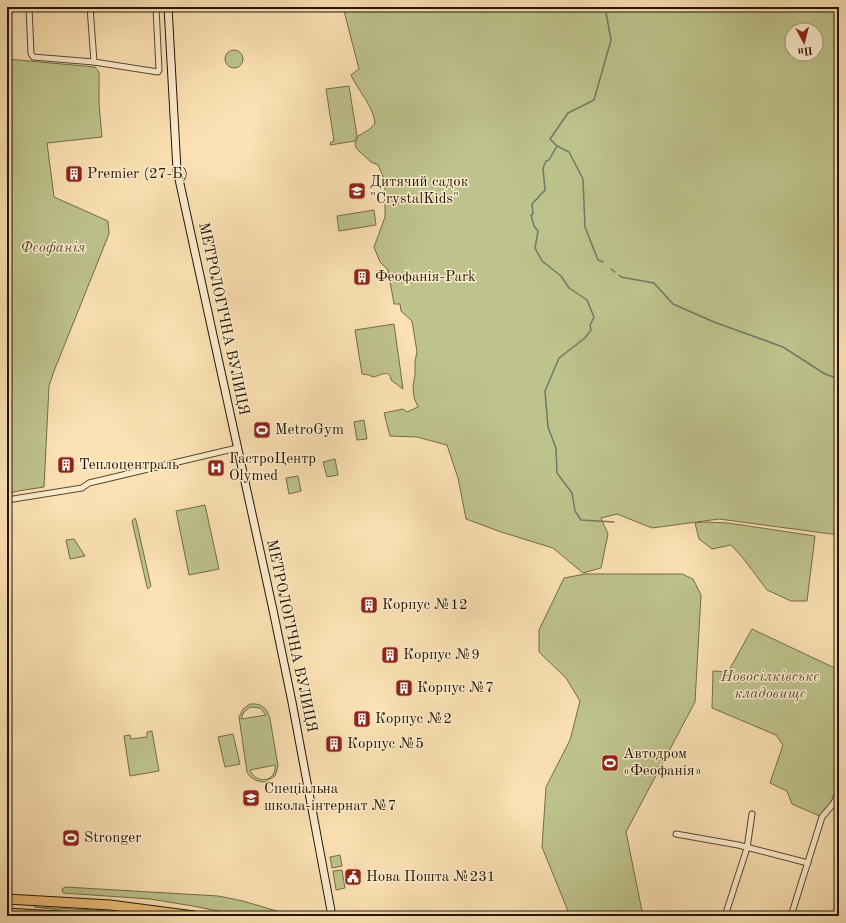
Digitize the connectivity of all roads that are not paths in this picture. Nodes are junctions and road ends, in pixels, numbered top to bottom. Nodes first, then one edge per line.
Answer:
1 (29, 7) edge
2 (90, 7) edge
3 (156, 7) edge
4 (168, 7) edge
5 (94, 62) junction
6 (237, 448) junction
7 (7, 500) edge
8 (839, 790) edge
9 (836, 804) edge
10 (752, 814) dead end
11 (676, 834) dead end
12 (747, 848) junction
13 (808, 863) junction
14 (7, 898) edge
15 (7, 913) edge
16 (57, 916) edge
17 (194, 916) edge
18 (332, 916) edge
19 (725, 916) edge
20 (791, 916) edge

1 - 5 street
2 - 5 street
3 - 5 street
4 - 6 street, МЕТРОЛОГІЧНА ВУЛИЦЯ
6 - 7 street
6 - 18 street, МЕТРОЛОГІЧНА ВУЛИЦЯ
8 - 9 street
9 - 13 street
10 - 12 street
11 - 12 street
12 - 13 street
12 - 19 street
13 - 20 street
14 - 17 highway
15 - 16 highway

